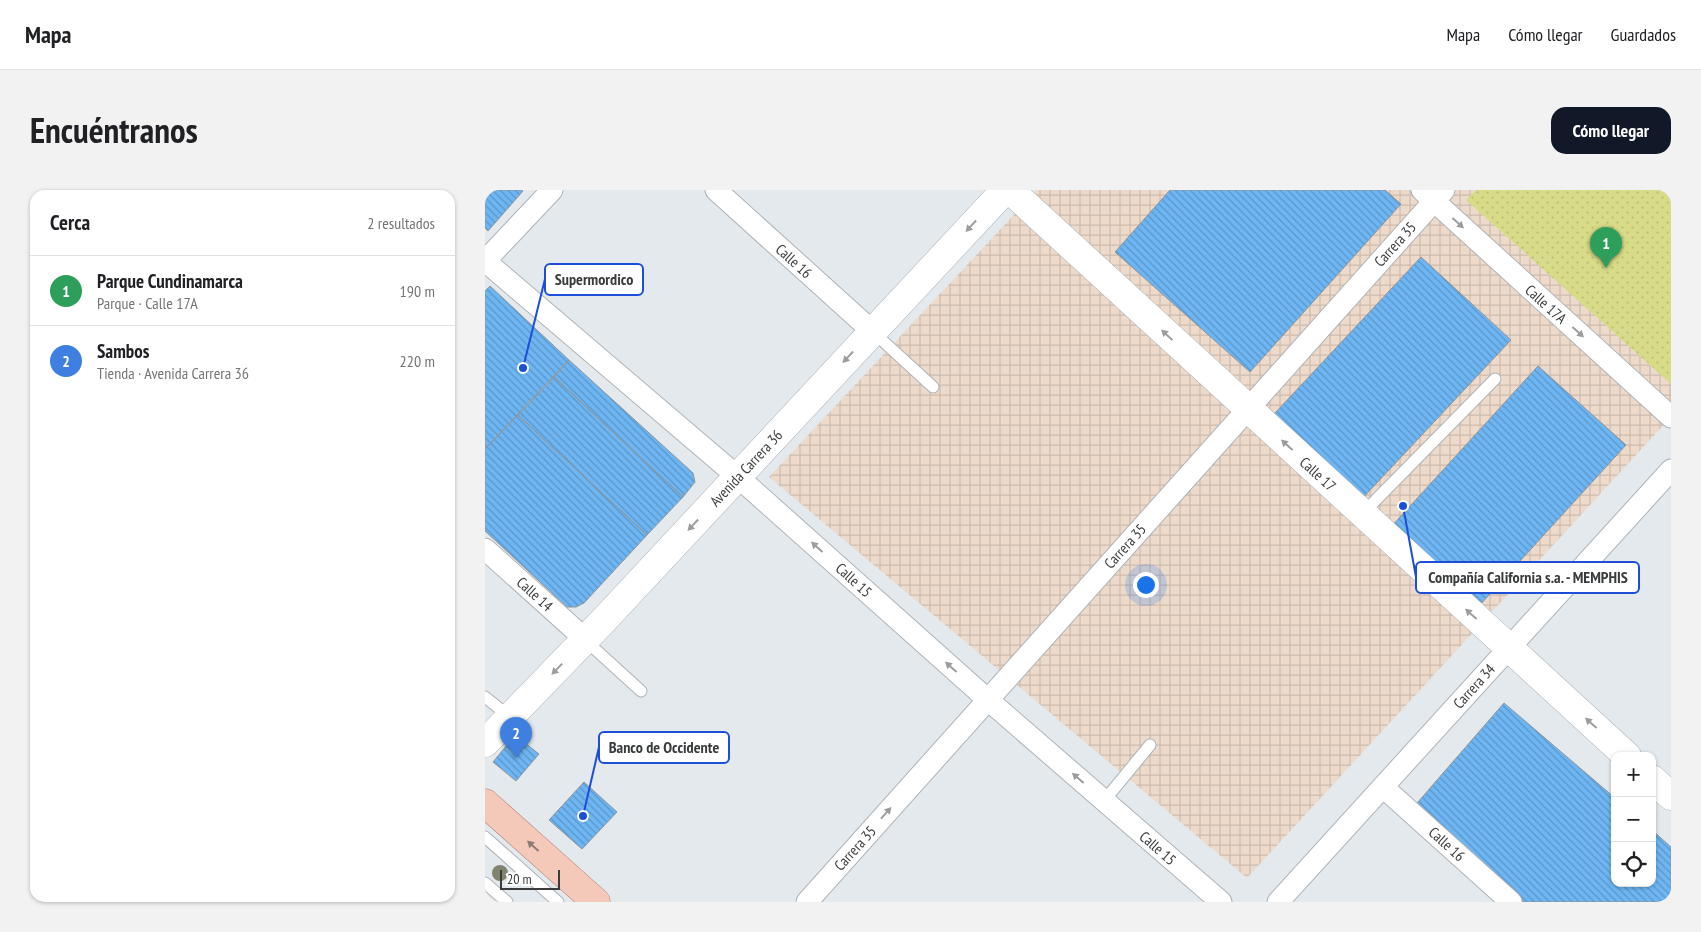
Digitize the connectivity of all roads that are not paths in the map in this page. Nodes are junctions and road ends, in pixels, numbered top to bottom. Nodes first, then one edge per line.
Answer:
1 (552, 190) edge
2 (716, 190) edge
3 (1005, 190) edge
4 (1010, 190) edge
5 (1433, 194) edge
6 (485, 261) edge
7 (872, 331) junction
8 (1495, 379) dead end
9 (933, 388) dead end
10 (1247, 409) junction
11 (1671, 417) edge
12 (1671, 470) edge
13 (738, 477) junction
14 (1362, 514) junction
15 (485, 549) edge
16 (585, 639) junction
17 (1509, 648) junction
18 (641, 691) dead end
19 (485, 697) edge
20 (987, 700) junction
21 (510, 717) junction
22 (485, 743) edge
23 (1150, 744) dead end
24 (1623, 752) edge
25 (1656, 782) edge
26 (1383, 787) junction
27 (1671, 796) edge
28 (1104, 801) junction
29 (485, 803) edge
30 (485, 838) edge
31 (485, 883) edge
32 (507, 902) edge
33 (559, 902) edge
34 (596, 902) edge
35 (807, 902) edge
36 (1221, 902) edge
37 (1278, 902) edge
38 (1511, 902) edge

1 - 6 street
2 - 7 street, Calle 16
3 -> 7 street, Avenida Carrera 36
10 -> 4 street, Calle 17
5 - 10 street, Carrera 35
5 -> 11 street, Calle 17A
6 - 13 street, Calle 15
7 - 9 lane
7 -> 13 street, Avenida Carrera 36
8 - 14 lane
14 -> 10 street, Calle 17
10 - 20 street, Carrera 35
12 - 17 street, Carrera 34
13 -> 16 street, Avenida Carrera 36
20 -> 13 street, Calle 15
17 -> 14 street, Calle 17
15 - 16 street, Calle 14
16 - 18 lane
16 -> 21 street, Avenida Carrera 36
24 -> 17 street, Calle 17
17 - 26 street, Carrera 34
19 - 21 lane
28 -> 20 street, Calle 15
35 -> 20 street, Carrera 35
21 - 22 street, Avenida Carrera 36
23 - 28 lane
25 - 27 street
26 - 37 street, Carrera 34
26 - 38 street, Calle 16
28 - 36 street, Calle 15
34 -> 29 main road
30 - 33 lane
31 - 32 lane

